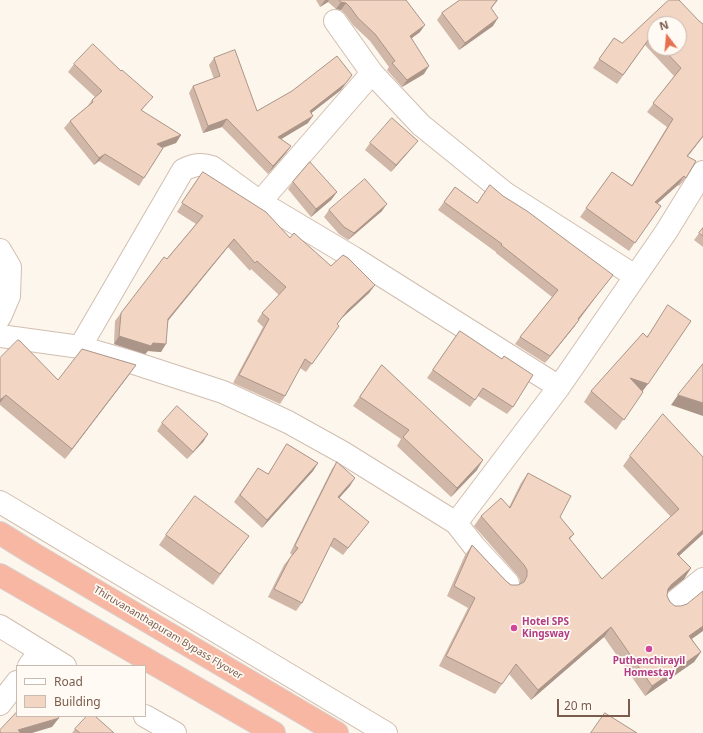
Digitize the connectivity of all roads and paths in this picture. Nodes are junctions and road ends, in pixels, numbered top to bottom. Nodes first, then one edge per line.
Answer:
1 (335, 21) dead end
2 (372, 73) junction
3 (703, 172) edge
4 (260, 202) junction
5 (0, 250) edge
6 (636, 276) junction
7 (0, 317) edge
8 (0, 336) edge
9 (80, 347) junction
10 (559, 387) junction
11 (0, 502) edge
12 (456, 523) junction
13 (0, 533) edge
14 (0, 575) edge
15 (703, 579) edge
16 (508, 583) edge
17 (672, 604) edge
18 (0, 626) edge
19 (34, 658) edge
20 (61, 665) edge
21 (16, 683) edge
22 (0, 704) edge
23 (146, 717) edge
24 (335, 732) edge
25 (175, 733) edge
26 (274, 733) edge
27 (386, 733) edge

1 - 2 street
2 - 4 street
2 - 6 street
3 - 6 street
4 - 9 street
4 - 10 street
5 - 7 street
6 - 10 street
8 - 9 street
9 - 12 street
10 - 12 street
11 - 27 street
12 - 16 street
13 - 24 highway, Thiruvananthapuram Bypass Flyover
14 - 26 highway
15 - 17 street
18 - 19 street
19 - 20 street
21 - 22 street
23 - 25 street

